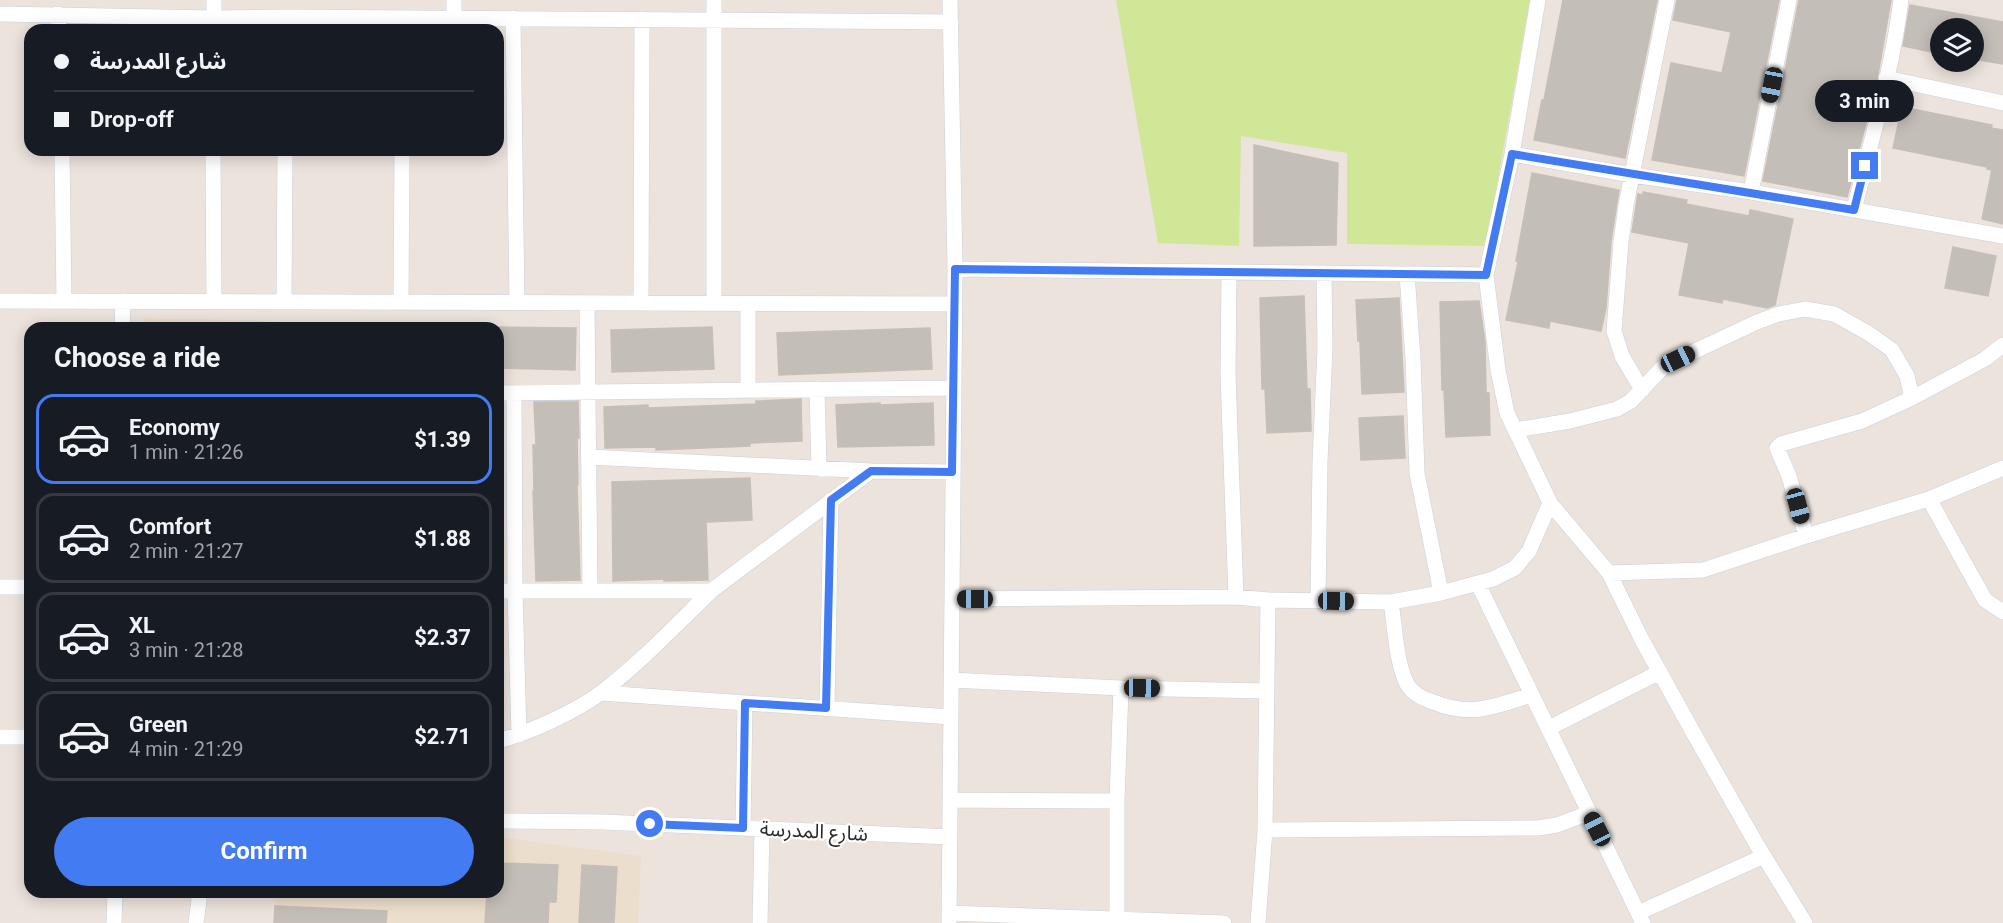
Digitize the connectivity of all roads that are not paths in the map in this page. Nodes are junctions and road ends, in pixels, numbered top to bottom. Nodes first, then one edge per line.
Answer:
1 (214, 0) edge
2 (454, 0) edge
3 (714, 0) edge
4 (950, 0) edge
5 (1538, 0) edge
6 (1667, 0) edge
7 (1789, 0) edge
8 (1901, 0) edge
9 (0, 14) edge
10 (454, 18) junction
11 (513, 18) junction
12 (642, 19) junction
13 (714, 20) junction
14 (59, 22) edge
15 (951, 22) junction
16 (285, 23) edge
17 (214, 24) edge
18 (404, 24) edge
19 (1886, 78) junction
20 (2003, 103) edge
21 (1512, 154) junction
22 (62, 156) edge
23 (213, 156) edge
24 (285, 156) edge
25 (402, 156) edge
26 (1632, 175) junction
27 (1751, 192) junction
28 (1854, 210) junction
29 (2003, 236) edge
30 (955, 269) junction
31 (1229, 272) junction
32 (1324, 273) junction
33 (1407, 274) junction
34 (1486, 275) junction
35 (0, 301) edge
36 (64, 301) junction
37 (123, 301) junction
38 (214, 301) junction
39 (284, 302) junction
40 (401, 302) junction
41 (517, 303) junction
42 (588, 303) junction
43 (641, 303) junction
44 (714, 303) junction
45 (748, 304) junction
46 (955, 304) junction
47 (122, 322) edge
48 (2003, 345) edge
49 (954, 388) junction
50 (817, 389) junction
51 (748, 390) junction
52 (1642, 390) junction
53 (588, 391) junction
54 (504, 393) edge
55 (514, 393) junction
56 (1912, 398) junction
57 (1515, 430) junction
58 (589, 458) junction
59 (2003, 468) edge
60 (819, 469) junction
61 (871, 471) junction
62 (952, 472) junction
63 (1929, 499) junction
64 (831, 500) junction
65 (1550, 503) junction
66 (1806, 536) junction
67 (1609, 573) junction
68 (1478, 584) junction
69 (0, 587) edge
70 (24, 587) edge
71 (504, 591) edge
72 (515, 591) junction
73 (590, 591) junction
74 (711, 591) junction
75 (1441, 593) junction
76 (1236, 597) junction
77 (951, 599) junction
78 (1268, 600) junction
79 (1318, 601) junction
80 (1391, 602) junction
81 (2003, 612) edge
82 (1660, 672) junction
83 (951, 680) junction
84 (1121, 688) junction
85 (1266, 691) junction
86 (601, 693) junction
87 (1532, 695) junction
88 (745, 703) junction
89 (826, 708) junction
90 (951, 717) junction
91 (1549, 728) junction
92 (519, 735) junction
93 (0, 737) edge
94 (24, 737) edge
95 (504, 739) edge
96 (950, 800) junction
97 (1117, 801) junction
98 (1589, 813) junction
99 (504, 821) edge
100 (743, 828) junction
101 (762, 830) junction
102 (1265, 830) junction
103 (950, 837) junction
104 (1764, 856) junction
105 (115, 898) edge
106 (199, 898) edge
107 (949, 918) edge
108 (1640, 918) edge
109 (1117, 919) junction
110 (114, 923) edge
111 (196, 923) edge
112 (760, 923) edge
113 (1224, 923) edge
114 (1258, 923) edge
115 (1805, 923) edge

1 - 17 street
2 - 10 street
3 - 13 street
4 - 15 street
5 - 21 street
6 - 26 street
7 - 27 street
8 - 19 street
9 - 14 street
10 - 11 street
10 - 18 street
11 - 12 street
11 - 41 street
12 - 13 street
12 - 43 street
13 - 15 street
13 - 44 street
14 - 17 street
15 - 30 street
16 - 17 street
16 - 18 street
19 - 20 street
19 - 28 street
21 - 26 street
21 - 34 street
22 - 36 street
23 - 38 street
24 - 39 street
25 - 40 street
26 - 27 street
26 - 52 street
27 - 28 street
28 - 29 street
30 - 31 street
30 - 46 street
31 - 32 street
31 - 76 street
32 - 33 street
32 - 79 street
33 - 34 street
33 - 75 street
34 - 57 street
35 - 36 street
36 - 37 street
37 - 38 street
37 - 47 street
38 - 39 street
39 - 40 street
40 - 41 street
41 - 42 street
42 - 43 street
42 - 53 street
43 - 44 street
44 - 45 street
45 - 46 street
45 - 51 street
46 - 49 street
48 - 56 street
49 - 50 street
49 - 62 street
50 - 51 street
50 - 60 street
51 - 53 street
52 - 56 street
52 - 57 street
53 - 55 street
53 - 58 street
54 - 55 street
55 - 72 street
56 - 66 street
57 - 65 street
58 - 60 street
58 - 73 street
59 - 63 street
60 - 61 street
61 - 62 street
61 - 64 street
62 - 77 street
63 - 66 street
63 - 81 street
64 - 74 street
64 - 89 street
65 - 67 street
65 - 68 street
66 - 67 street
67 - 82 street
68 - 75 street
68 - 87 street
69 - 70 street
71 - 72 street
72 - 73 street
72 - 92 street
73 - 74 street
74 - 86 street
75 - 80 street
76 - 77 street
76 - 78 street
77 - 83 street
78 - 79 street
78 - 85 street
79 - 80 street
80 - 87 street
82 - 91 street
82 - 104 street
83 - 84 street
83 - 90 street
84 - 85 street
84 - 97 street
85 - 102 street
86 - 88 street
86 - 92 street
87 - 91 street
88 - 89 street
88 - 100 street
89 - 90 street
90 - 96 street
91 - 98 street
92 - 95 street
93 - 94 street
96 - 97 street
96 - 103 street
97 - 109 street
98 - 102 street
98 - 108 street
99 - 100 street, شارع المدرسة
100 - 101 street, شارع المدرسة
101 - 103 street, شارع المدرسة
101 - 112 street
102 - 114 street
103 - 107 street
104 - 108 street
104 - 115 street
105 - 110 street
106 - 111 street
107 - 109 street
109 - 113 street

